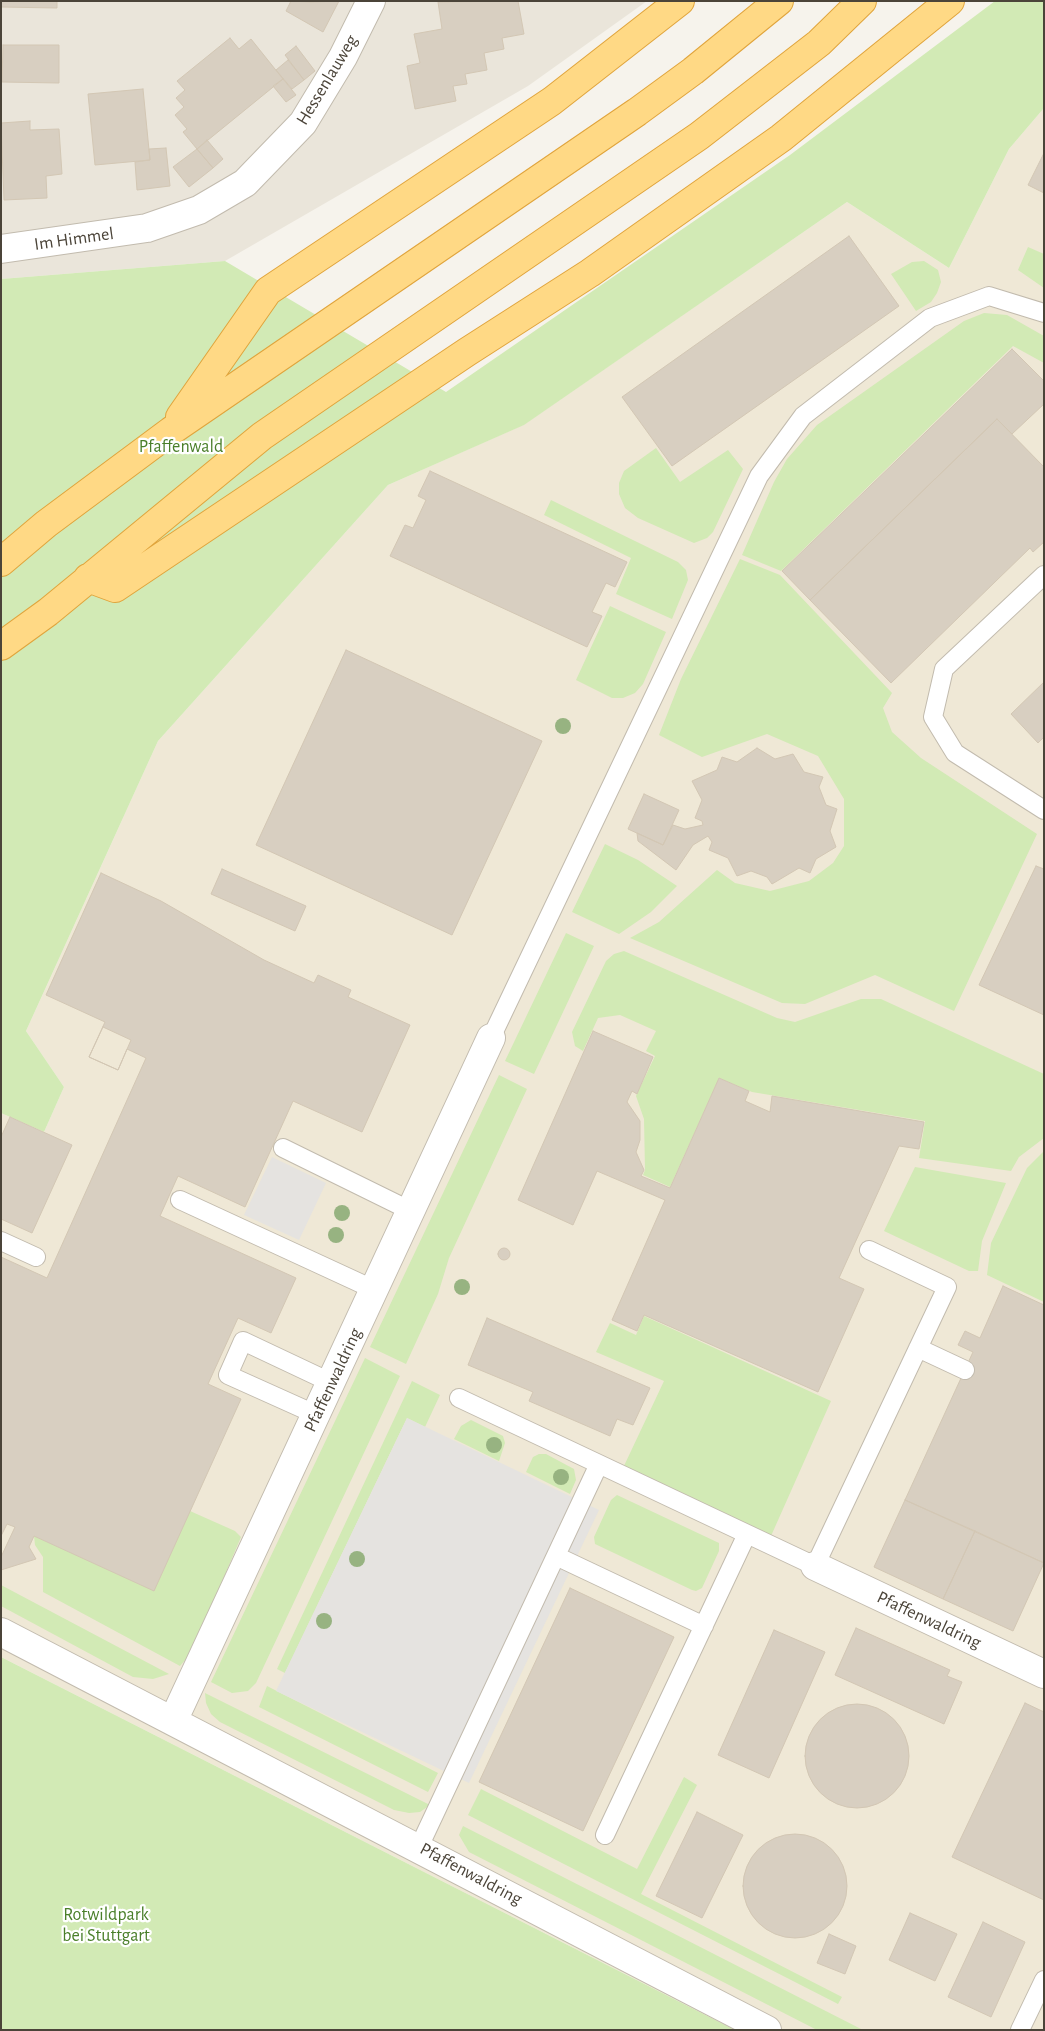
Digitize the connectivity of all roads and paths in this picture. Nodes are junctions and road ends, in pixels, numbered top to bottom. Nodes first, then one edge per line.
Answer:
1 (371, 1) edge
2 (680, 1) edge
3 (779, 1) edge
4 (862, 1) edge
5 (950, 1) edge
6 (147, 228) joint
7 (1, 249) edge
8 (1044, 313) edge
9 (171, 431) junction
10 (1, 562) edge
11 (1044, 575) edge
12 (88, 578) junction
13 (1, 646) edge
14 (1044, 810) edge
15 (491, 1038) joint
16 (283, 1148) dead end
17 (180, 1200) dead end
18 (411, 1211) junction
19 (1, 1241) edge
20 (869, 1250) dead end
21 (36, 1257) dead end
22 (375, 1290) junction
23 (918, 1348) junction
24 (965, 1370) dead end
25 (332, 1383) junction
26 (459, 1398) dead end
27 (317, 1415) junction
28 (599, 1464) junction
29 (747, 1534) junction
30 (556, 1556) junction
31 (815, 1566) junction
32 (704, 1626) junction
33 (1, 1632) edge
34 (1044, 1674) edge
35 (173, 1721) junction
36 (605, 1835) dead end
37 (419, 1847) junction
38 (1044, 1980) edge
39 (767, 2030) edge
40 (1020, 2030) edge

1 - 6 street, Hessenlauweg
2 - 9 highway
3 - 9 highway
4 - 12 highway
5 - 12 highway
6 - 7 street, Im Himmel
8 - 15 lane
9 - 10 highway
11 - 14 lane
12 - 13 highway
15 - 18 street, Pfaffenwaldring
16 - 18 lane
17 - 22 lane
18 - 22 street, Pfaffenwaldring
19 - 21 lane
20 - 23 lane
22 - 25 street, Pfaffenwaldring
23 - 24 lane
23 - 31 lane
25 - 27 street, Pfaffenwaldring
25 - 27 lane
26 - 28 lane
27 - 35 street, Pfaffenwaldring
28 - 29 lane
28 - 30 lane
29 - 31 lane
29 - 32 lane
30 - 32 lane
30 - 37 lane
31 - 34 street, Pfaffenwaldring
32 - 36 lane
33 - 35 street, Pfaffenwaldring
35 - 37 street, Pfaffenwaldring
37 - 39 street, Pfaffenwaldring
38 - 40 lane

